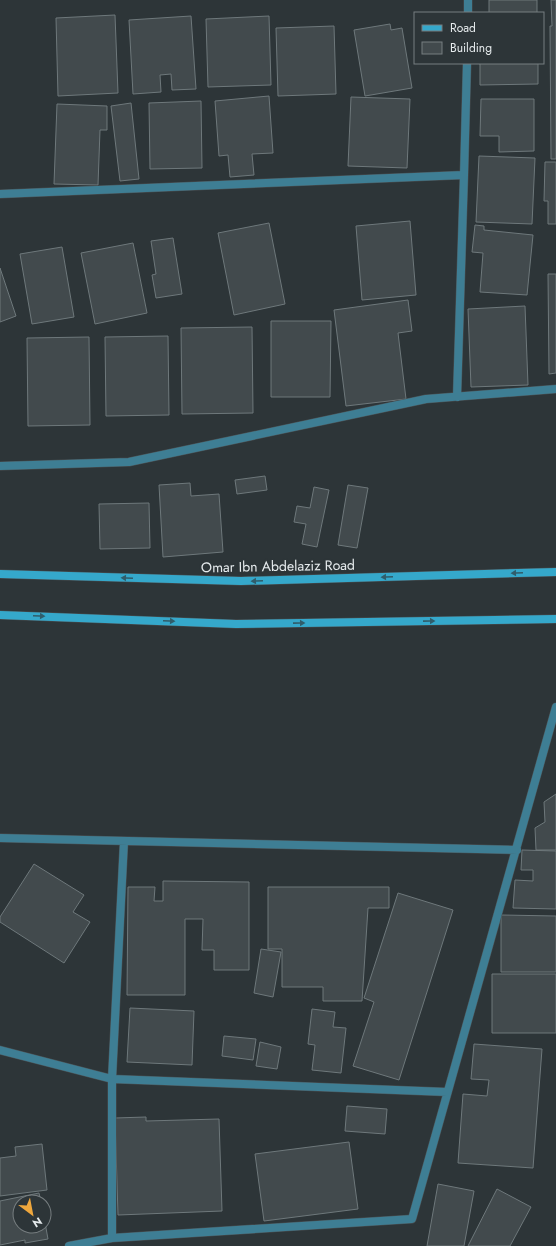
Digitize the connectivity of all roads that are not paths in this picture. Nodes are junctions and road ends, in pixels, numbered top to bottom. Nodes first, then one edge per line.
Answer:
1 (468, 0) edge
2 (468, 12) edge
3 (467, 64) edge
4 (464, 175) junction
5 (0, 194) edge
6 (556, 389) edge
7 (457, 397) junction
8 (0, 466) edge
9 (556, 572) edge
10 (0, 574) edge
11 (0, 615) edge
12 (556, 619) edge
13 (556, 707) edge
14 (0, 838) edge
15 (124, 841) junction
16 (517, 850) junction
17 (0, 1050) edge
18 (112, 1079) junction
19 (447, 1092) junction
20 (112, 1238) junction
21 (69, 1246) edge

1 - 2 street
3 - 4 street
4 - 5 street
4 - 7 street
6 - 7 street
7 - 8 street
9 -> 10 main road, Omar Ibn Abdelaziz Road
11 -> 12 main road
13 - 16 street
14 - 15 street
15 - 16 street
15 - 18 street
16 - 19 street
17 - 18 street
18 - 19 street
18 - 20 street
19 - 20 street
20 - 21 street

